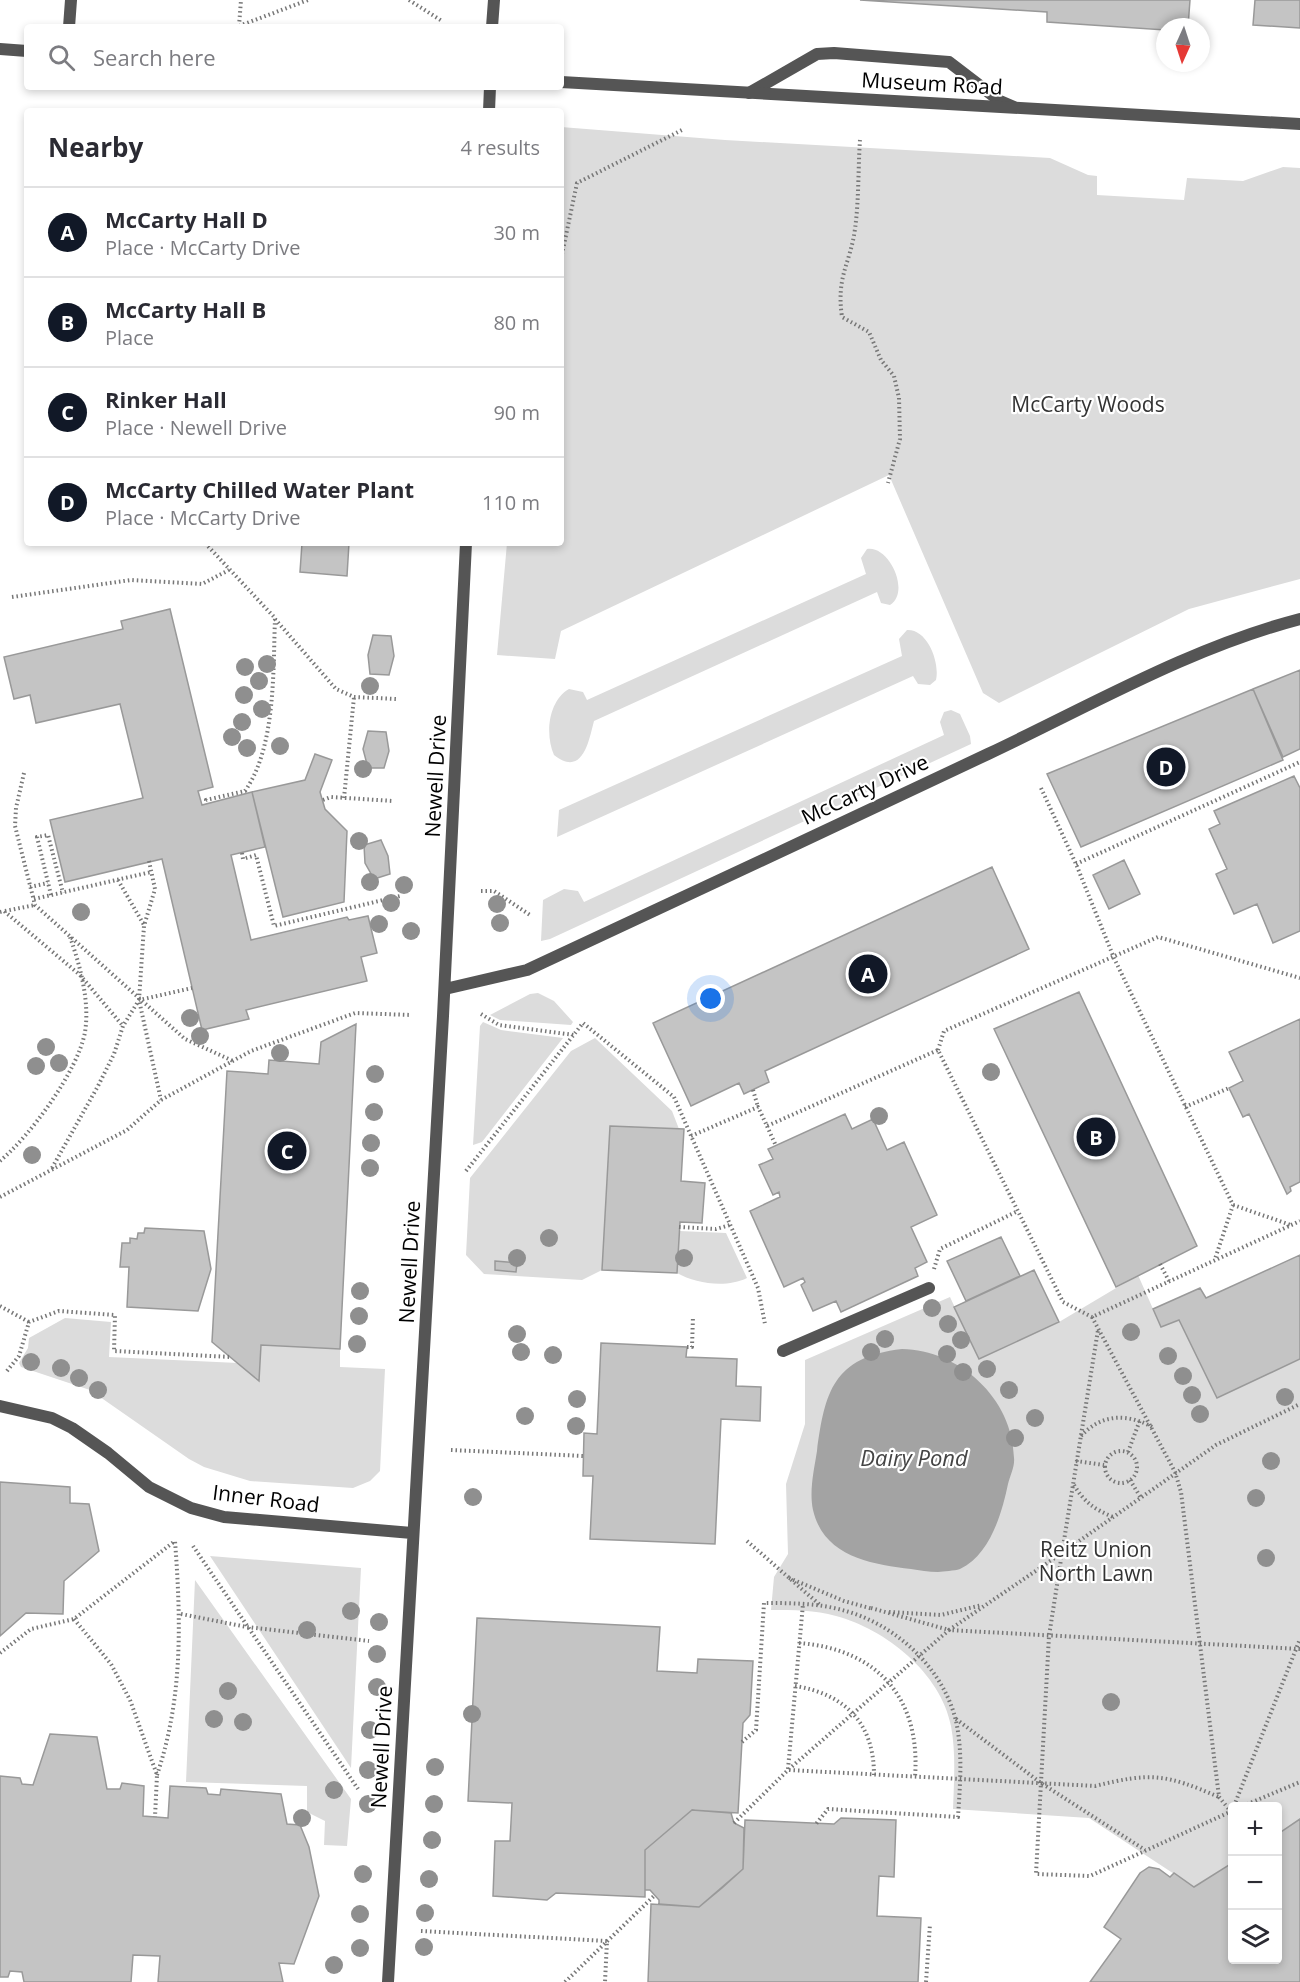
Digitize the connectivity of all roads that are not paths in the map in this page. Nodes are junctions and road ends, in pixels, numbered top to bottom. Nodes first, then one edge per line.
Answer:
1 (71, 0) edge
2 (494, 0) edge
3 (69, 24) edge
4 (492, 24) edge
5 (0, 49) edge
6 (24, 51) edge
7 (564, 82) edge
8 (490, 90) edge
9 (749, 93) junction
10 (489, 108) edge
11 (1018, 108) junction
12 (1300, 124) edge
13 (466, 546) edge
14 (1300, 619) edge
15 (445, 988) junction
16 (929, 1288) road end
17 (783, 1351) dead end
18 (0, 1406) edge
19 (412, 1533) junction
20 (388, 1982) edge

1 - 3 street
2 - 4 street
5 - 6 street
7 - 9 street, Museum Road
8 - 10 street
9 - 11 street, Museum Road
9 - 11 street
11 - 12 street, Museum Road
13 - 15 street, Newell Drive
14 - 15 street, McCarty Drive
15 - 19 street, Newell Drive
16 - 17 street
18 - 19 street, Inner Road
19 - 20 street, Newell Drive

